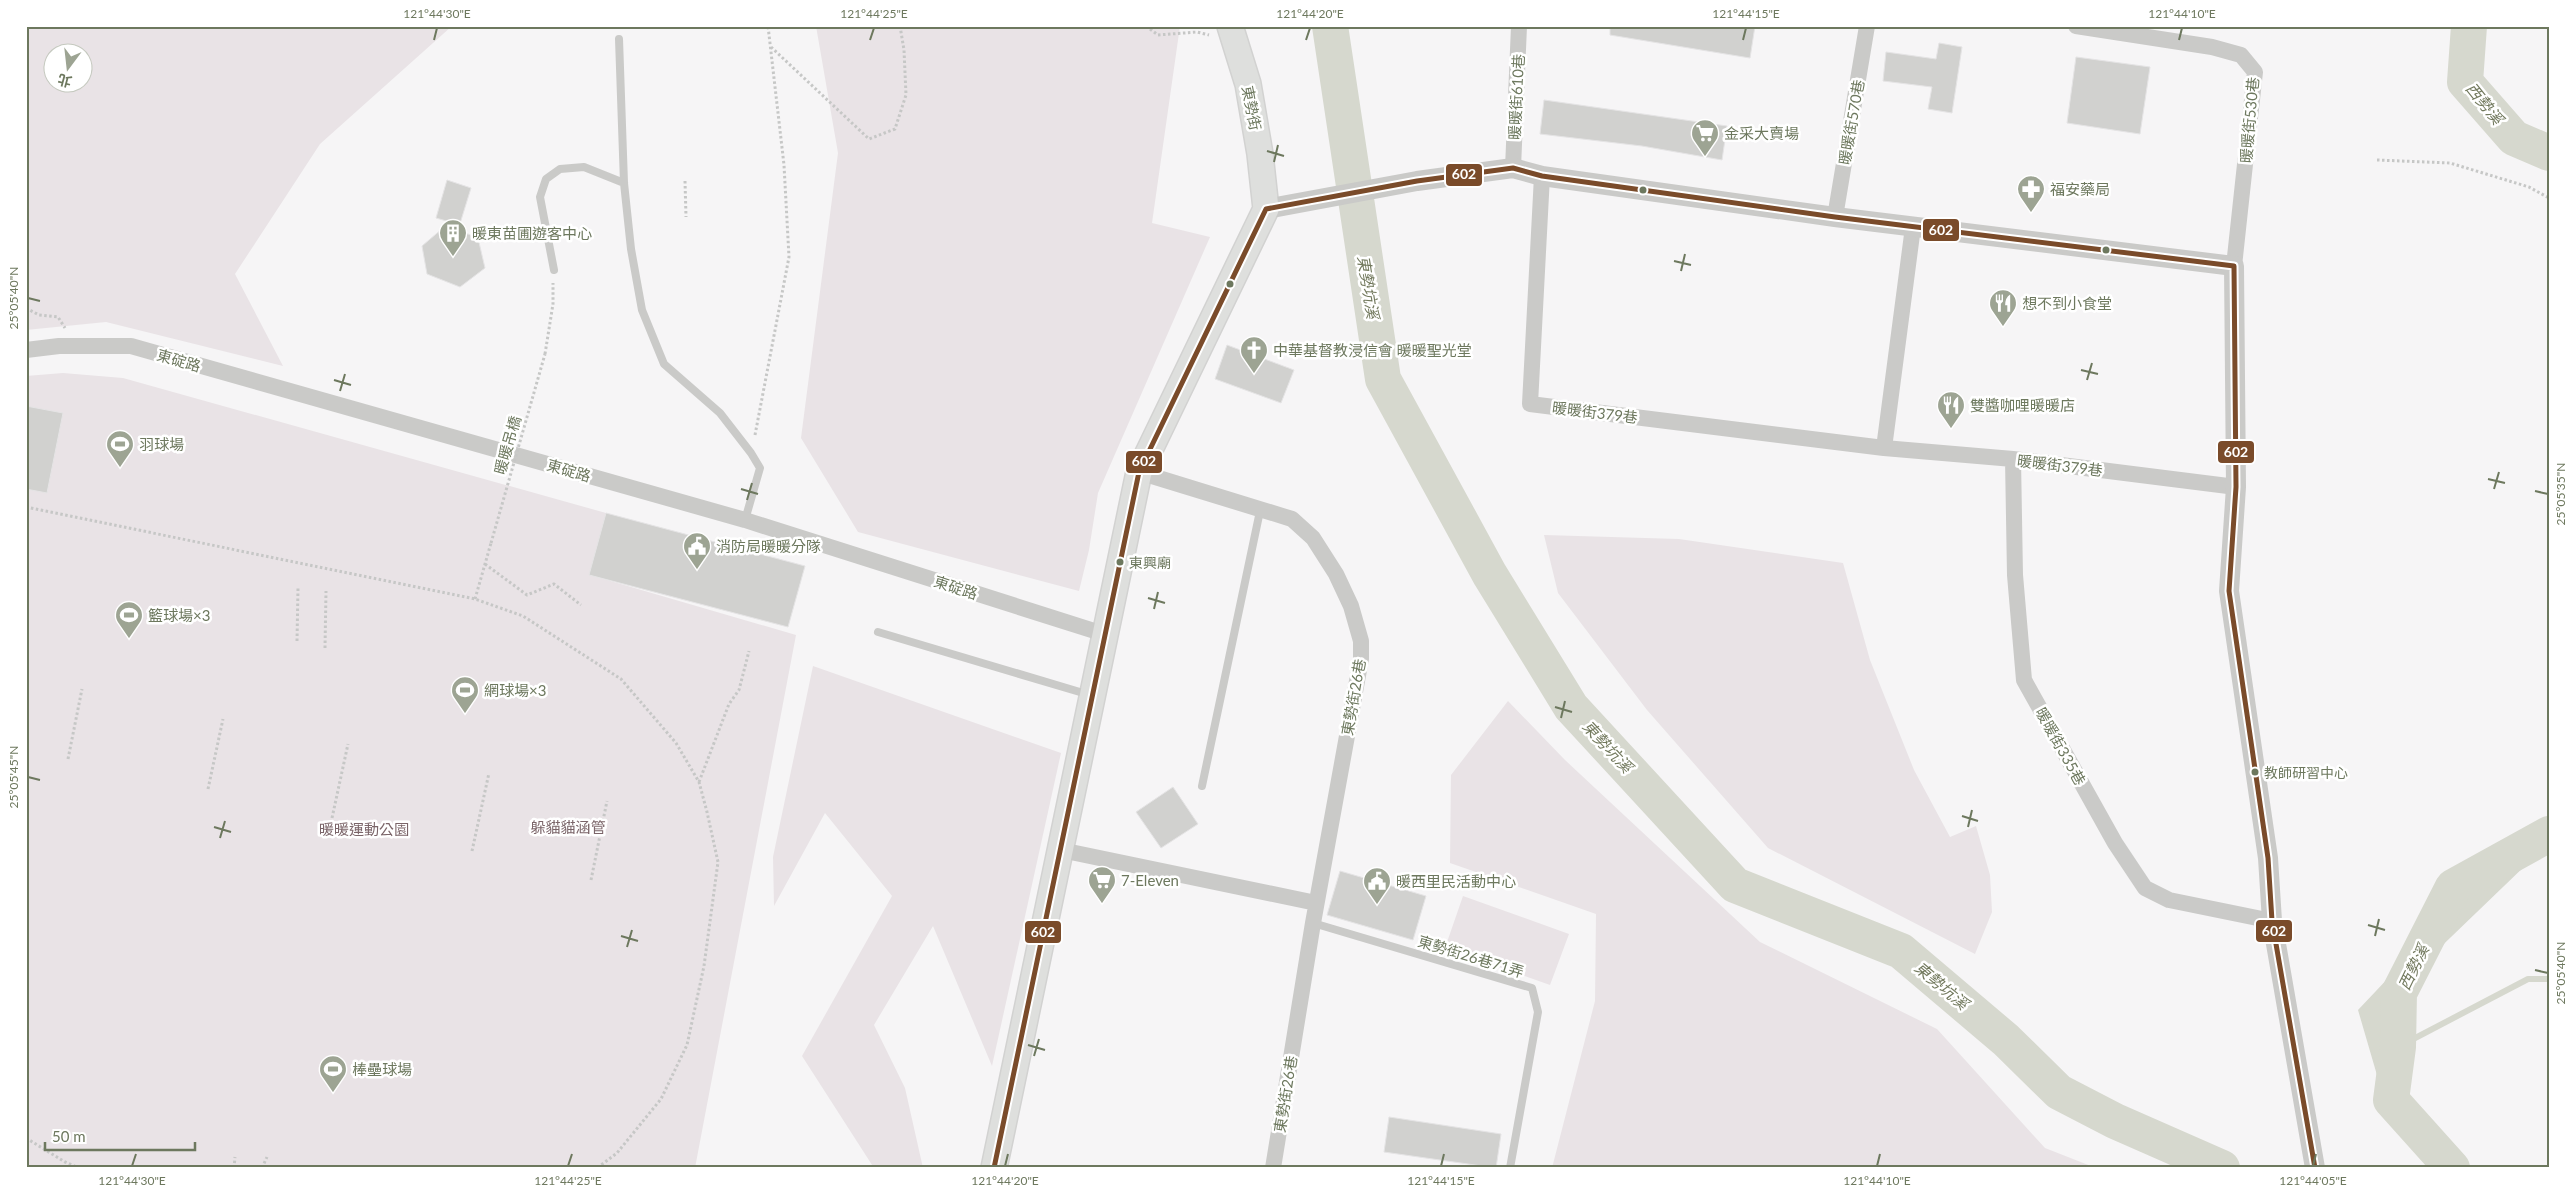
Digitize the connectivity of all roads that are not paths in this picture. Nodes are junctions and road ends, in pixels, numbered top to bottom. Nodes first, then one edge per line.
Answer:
1 (1519, 26) edge
2 (1867, 26) edge
3 (2076, 26) edge
4 (1231, 33) edge
5 (620, 39) dead end
6 (1513, 168) junction
7 (1542, 176) junction
8 (624, 183) junction
9 (1266, 210) junction
10 (1835, 217) junction
11 (1913, 227) junction
12 (2234, 266) junction
13 (554, 270) road end
14 (26, 350) edge
15 (1884, 448) junction
16 (2013, 459) junction
17 (1139, 472) junction
18 (2236, 487) junction
19 (1260, 511) junction
20 (745, 520) junction
21 (878, 632) dead end
22 (1104, 634) junction
23 (1092, 696) junction
24 (1202, 786) dead end
25 (1061, 850) junction
26 (1316, 903) junction
27 (2272, 922) junction
28 (1312, 923) junction
29 (994, 1168) edge
30 (1273, 1168) edge
31 (1510, 1168) edge
32 (2316, 1168) edge

1 - 6 street, 暖暖街610巷
2 - 10 street, 暖暖街570巷
3 - 12 street, 暖暖街530巷
4 - 9 main road, 東勢街
5 - 8 lane
6 - 7 street
6 - 9 street
7 - 10 street
7 - 15 street, 暖暖街379巷
8 - 13 lane
8 - 20 lane
9 - 17 main road
10 - 11 street
11 - 12 street
11 - 15 street
12 - 18 street
14 - 20 street, 東碇路
15 - 16 street, 暖暖街379巷
16 - 18 street, 暖暖街379巷
16 - 27 street, 暖暖街335巷
17 - 19 street, 東勢街26巷
17 - 22 main road
18 - 27 street
19 - 24 lane
19 - 26 street, 東勢街26巷
20 - 22 street, 東碇路
21 - 23 lane
22 - 23 main road
23 - 25 main road
25 - 26 street
25 - 29 main road
26 - 28 street, 東勢街26巷
27 - 32 street
28 - 30 street, 東勢街26巷
28 - 31 lane, 東勢街26巷71弄

